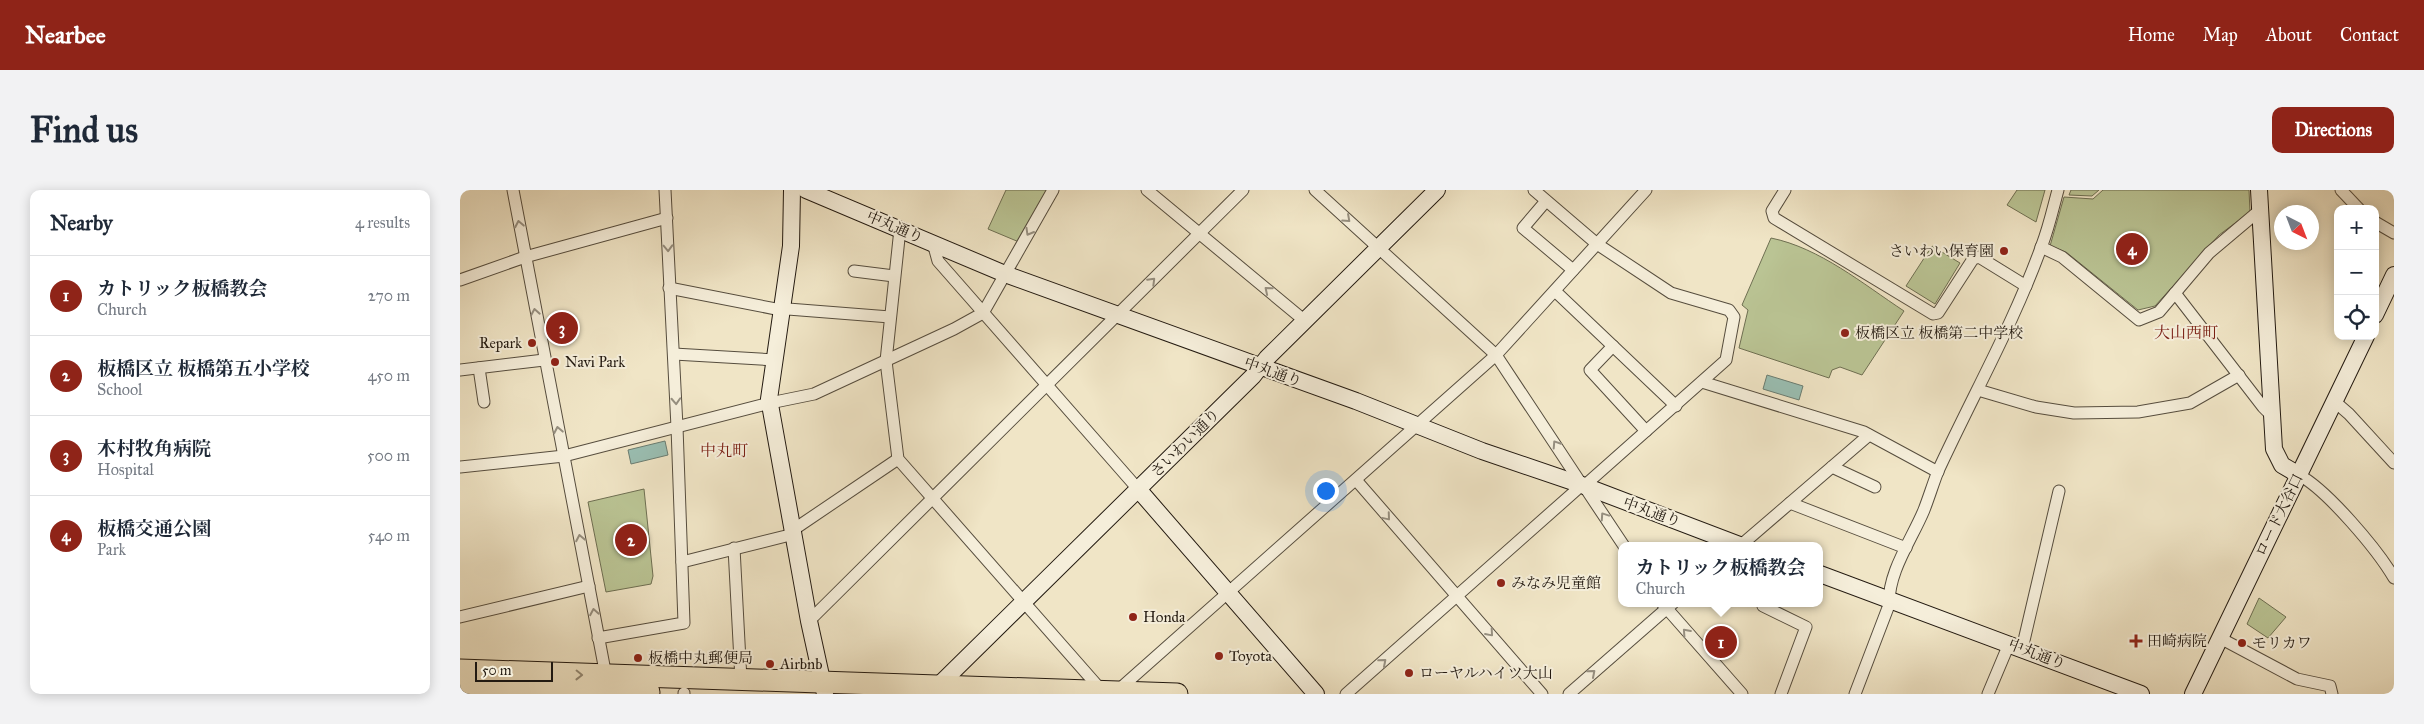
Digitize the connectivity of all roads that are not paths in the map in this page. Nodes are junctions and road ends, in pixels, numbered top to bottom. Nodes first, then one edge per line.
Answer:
1 (513, 190) edge
2 (664, 190) edge
3 (792, 190) edge
4 (806, 190) edge
5 (1053, 190) edge
6 (1147, 190) edge
7 (1243, 190) edge
8 (1315, 190) edge
9 (1437, 190) edge
10 (1534, 190) edge
11 (1646, 190) edge
12 (2058, 190) edge
13 (2259, 190) edge
14 (2341, 190) edge
15 (1780, 191) edge
16 (1546, 201) junction
17 (2355, 205) edge
18 (2260, 210) junction
19 (667, 218) junction
20 (2379, 224) edge
21 (900, 228) junction
22 (1200, 233) junction
23 (2394, 233) edge
24 (933, 243) junction
25 (1597, 244) junction
26 (1379, 247) junction
27 (2041, 247) junction
28 (525, 257) junction
29 (1573, 270) junction
30 (854, 271) dead end
31 (1005, 274) junction
32 (2394, 275) edge
33 (894, 276) junction
34 (460, 280) edge
35 (669, 283) junction
36 (2026, 286) junction
37 (1554, 291) junction
38 (2175, 293) junction
39 (2379, 307) edge
40 (781, 310) junction
41 (983, 313) junction
42 (1118, 315) junction
43 (890, 317) junction
44 (1305, 321) junction
45 (2364, 340) edge
46 (1613, 346) junction
47 (674, 354) junction
48 (1496, 355) junction
49 (544, 360) junction
50 (774, 360) junction
51 (886, 361) junction
52 (1260, 367) junction
53 (479, 368) junction
54 (460, 370) edge
55 (2239, 375) junction
56 (1702, 382) junction
57 (1047, 385) junction
58 (1978, 390) junction
59 (484, 402) dead end
60 (2334, 402) junction
61 (770, 403) junction
62 (1676, 406) junction
63 (2272, 416) junction
64 (1419, 425) junction
65 (677, 427) junction
66 (1646, 431) junction
67 (1868, 434) junction
68 (564, 456) junction
69 (898, 459) junction
70 (2394, 463) edge
71 (460, 467) edge
72 (1832, 467) junction
73 (1938, 472) junction
74 (2299, 475) junction
75 (1356, 480) junction
76 (1583, 485) junction
77 (1875, 487) dead end
78 (1138, 489) junction
79 (2060, 492) dead end
80 (932, 498) junction
81 (1790, 503) junction
82 (793, 532) junction
83 (1621, 542) edge
84 (1731, 542) edge
85 (1746, 542) edge
86 (734, 548) junction
87 (1906, 548) junction
88 (682, 562) junction
89 (1823, 575) edge
90 (2394, 578) edge
91 (589, 586) junction
92 (1229, 592) junction
93 (1457, 596) junction
94 (1889, 600) junction
95 (1024, 602) junction
96 (1665, 607) edge
97 (1669, 607) edge
98 (1765, 607) edge
99 (460, 618) edge
100 (809, 621) junction
101 (598, 638) junction
102 (2220, 638) junction
103 (2016, 646) junction
104 (460, 670) edge
105 (607, 681) edge
106 (460, 686) edge
107 (739, 687) edge
108 (823, 688) edge
109 (934, 690) edge
110 (684, 693) edge
111 (1107, 693) edge
112 (1177, 694) edge
113 (1316, 694) edge
114 (1346, 694) edge
115 (1542, 694) edge
116 (1569, 694) edge
117 (1742, 694) edge
118 (1781, 694) edge
119 (1854, 694) edge
120 (1988, 694) edge
121 (2141, 694) edge
122 (2193, 694) edge
123 (2332, 694) edge

28 -> 1 street
2 - 19 street
3 - 40 street
4 - 21 street, 中丸通り
5 -> 31 street
6 - 22 street
7 - 22 street
8 -> 26 street
9 - 26 street, さいわい通り
10 - 16 street
11 - 25 street
12 - 27 street
13 - 18 street
14 - 17 street
15 - 36 street
16 - 25 street
16 - 29 street
18 - 38 street
18 - 63 street
19 - 28 street
19 -> 35 street
20 - 23 street
21 - 24 street, 中丸通り
21 - 33 street
42 -> 22 street
44 -> 22 street
24 - 31 street, 中丸通り
24 - 41 street
25 - 29 street
25 - 56 street
26 - 44 street, さいわい通り
26 - 48 street
27 - 36 street
27 - 38 street
28 - 34 street
49 -> 28 street
29 - 37 street
30 - 33 street
31 - 41 street
31 - 42 street, 中丸通り
32 - 39 street
33 - 43 street
35 - 40 street
35 - 47 street
36 - 58 street
37 - 46 street
37 - 48 street
38 - 55 street
40 - 43 street
40 - 50 street
41 - 51 street
41 - 57 street
42 - 52 street, 中丸通り
42 - 57 street
43 - 51 street
44 - 52 street, さいわい通り
45 - 60 street, ロード大谷口
46 - 62 street
46 - 66 street
47 - 50 street
47 -> 65 street
48 - 64 street
76 -> 48 street
49 - 53 street
68 -> 49 street
50 - 61 street
51 - 61 street
51 - 69 street
52 - 64 street, 中丸通り
52 - 78 street, さいわい通り
53 - 54 street
53 - 59 street
55 - 58 street
55 - 63 street
56 - 62 street
56 - 67 street
57 - 78 street
57 - 80 street
58 - 73 street
60 - 70 street
60 - 74 street, ロード大谷口
61 - 65 street
61 - 82 street
62 - 66 street
63 - 74 street
64 - 75 street
64 - 76 street, 中丸通り
65 - 68 street
65 - 88 street
66 - 76 street
67 - 72 street
67 - 73 street
68 - 71 street
91 -> 68 street
69 - 80 street
69 - 82 street
72 - 77 street
72 - 81 street
73 - 87 street
74 - 90 street
74 - 102 street, ロード大谷口
75 - 92 street
75 -> 93 street
83 -> 76 street
76 - 84 street, 中丸通り
76 - 93 street
78 - 92 street
78 - 95 street, さいわい通り
79 - 103 street
80 - 95 street
80 - 100 street
81 - 85 street
81 - 87 street
82 - 86 street
82 - 100 street
86 - 88 street
86 - 107 street
87 - 94 street
88 - 101 street
89 - 94 street, 中丸通り
91 - 99 street
101 -> 91 street
92 - 111 street
92 - 113 street
114 -> 93 street
93 -> 115 street
94 - 103 street, 中丸通り
94 - 119 street
95 - 109 street, さいわい通り
95 - 111 street
116 -> 96 street
117 -> 97 street
98 - 118 street
100 - 108 street
101 - 105 street
102 - 122 street, ロード大谷口
102 - 123 street
103 - 120 street
103 - 121 street, 中丸通り
104 -> 105 highway
105 - 106 highway
105 - 107 highway
105 - 110 highway
107 - 108 highway
107 - 110 highway
108 - 109 highway
109 - 111 highway
111 - 112 highway

